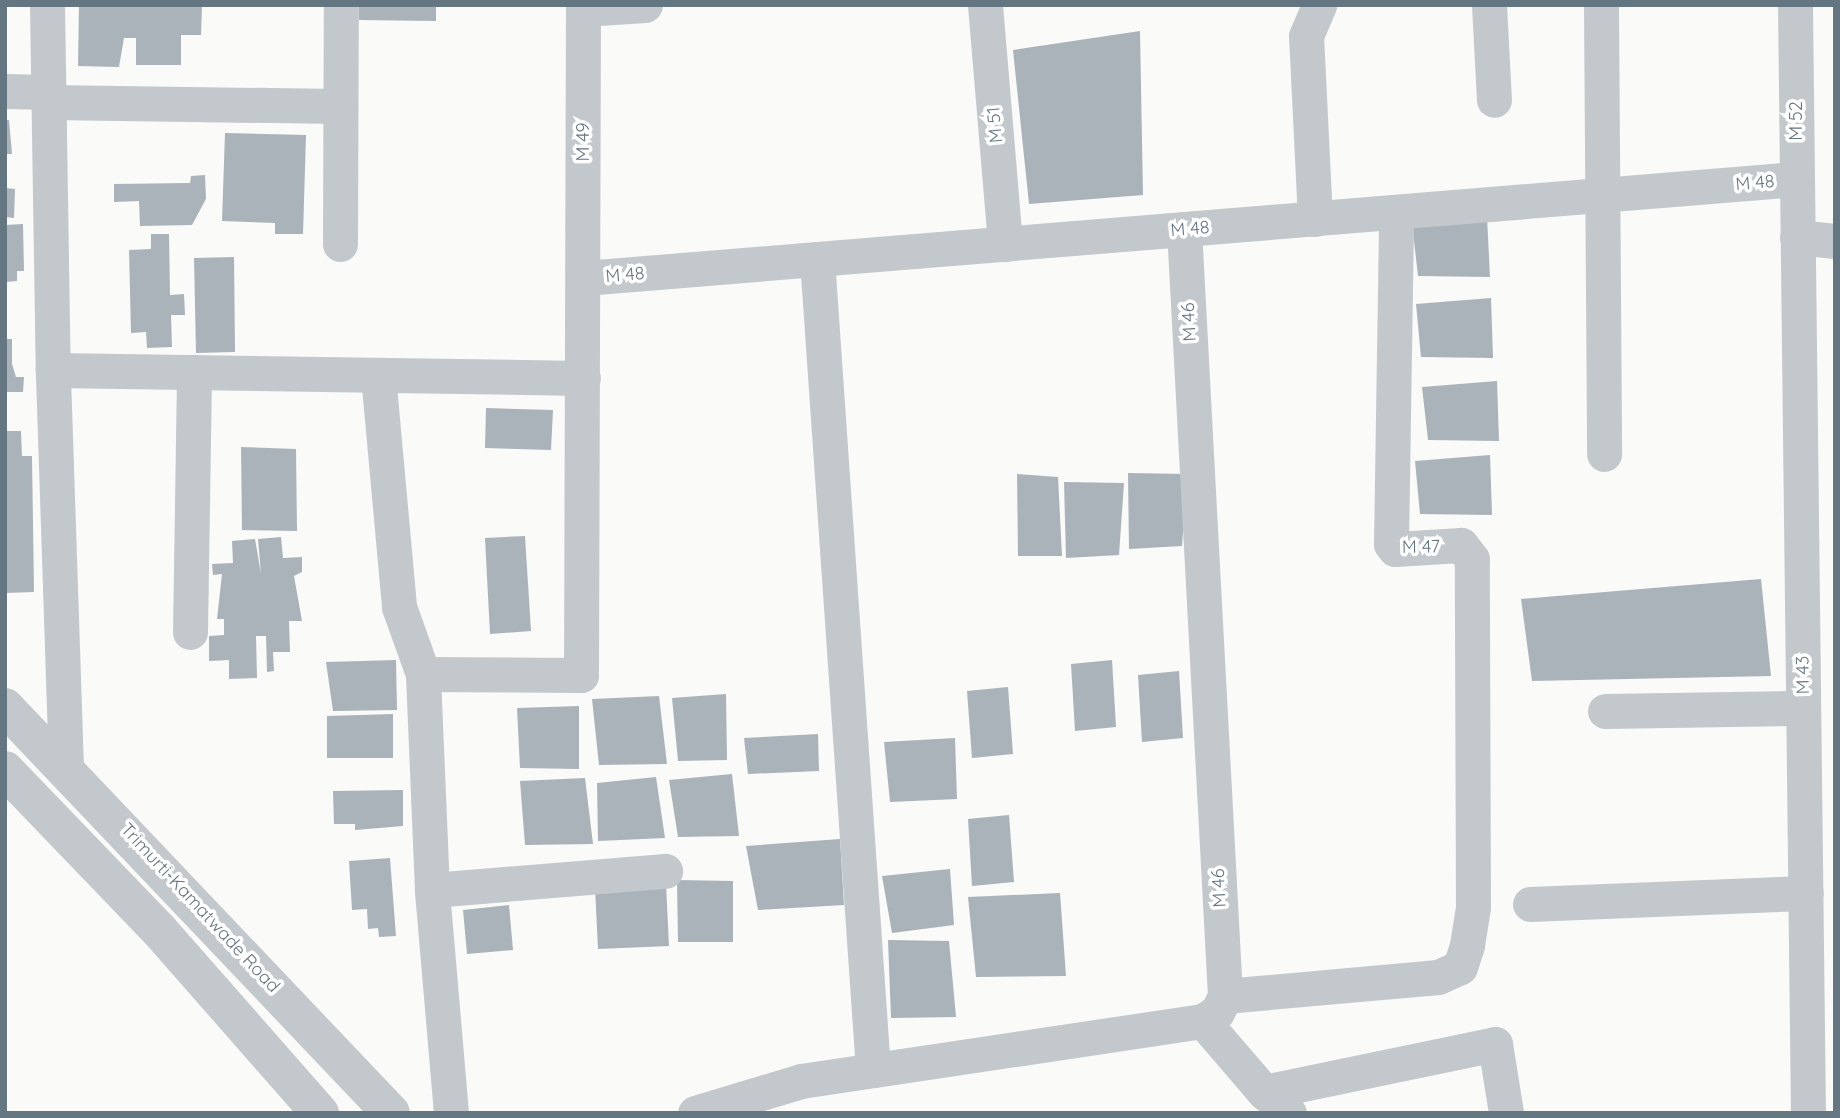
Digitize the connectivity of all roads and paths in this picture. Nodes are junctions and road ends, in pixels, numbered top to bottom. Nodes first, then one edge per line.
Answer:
1 (47, 5) edge
2 (341, 5) edge
3 (645, 5) edge
4 (985, 5) edge
5 (1319, 5) edge
6 (1489, 5) edge
7 (1601, 5) edge
8 (1795, 5) edge
9 (583, 7) edge
10 (5, 91) edge
11 (49, 97) junction
12 (1494, 100) dead end
13 (340, 106) junction
14 (1796, 180) junction
15 (1599, 195) junction
16 (1396, 212) junction
17 (1315, 219) junction
18 (1184, 229) junction
19 (1797, 237) junction
20 (1835, 240) edge
21 (340, 244) dead end
22 (1005, 244) junction
23 (817, 259) junction
24 (584, 278) junction
25 (53, 370) junction
26 (194, 372) junction
27 (377, 375) junction
28 (583, 378) junction
29 (1604, 454) dead end
30 (190, 632) dead end
31 (423, 674) junction
32 (5, 707) edge
33 (1804, 708) junction
34 (1605, 711) dead end
35 (66, 768) junction
36 (5, 771) edge
37 (665, 871) dead end
38 (432, 890) junction
39 (1806, 893) junction
40 (1530, 904) dead end
41 (1214, 1009) junction
42 (873, 1070) junction
43 (1277, 1103) edge
44 (320, 1113) edge
45 (391, 1113) edge
46 (452, 1113) edge
47 (695, 1113) edge
48 (1506, 1113) edge
49 (1808, 1113) edge

1 - 11 street
2 - 13 street
3 - 9 street
4 - 22 street, M 51
5 - 17 street
6 - 12 street
7 - 15 street
8 - 14 street, M 52
9 - 24 street, M 49
10 - 11 street
11 - 13 street
11 - 25 street
13 - 21 street
14 - 15 street, M 48
14 - 19 street, M 52
15 - 16 street, M 48
15 - 29 street
16 - 17 street, M 48
16 - 41 street, M 47
17 - 18 street, M 48
18 - 22 street, M 48
18 - 41 street, M 46
19 - 20 street
19 - 33 street, M 43
22 - 23 street, M 48
23 - 24 street, M 48
23 - 42 street
24 - 28 street, M 49
25 - 26 street
25 - 35 street
26 - 27 street
26 - 30 street
27 - 28 street
27 - 31 street
28 - 31 street, M 49
31 - 38 street
32 - 35 street, Trimurti-Kamatwade Road
33 - 34 street
33 - 39 street, M 43
35 - 45 street, Trimurti-Kamatwade Road
36 - 44 street
37 - 38 street
38 - 46 street
39 - 40 street
39 - 49 street, M 43
41 - 42 street
41 - 43 street
42 - 47 street
43 - 48 street

